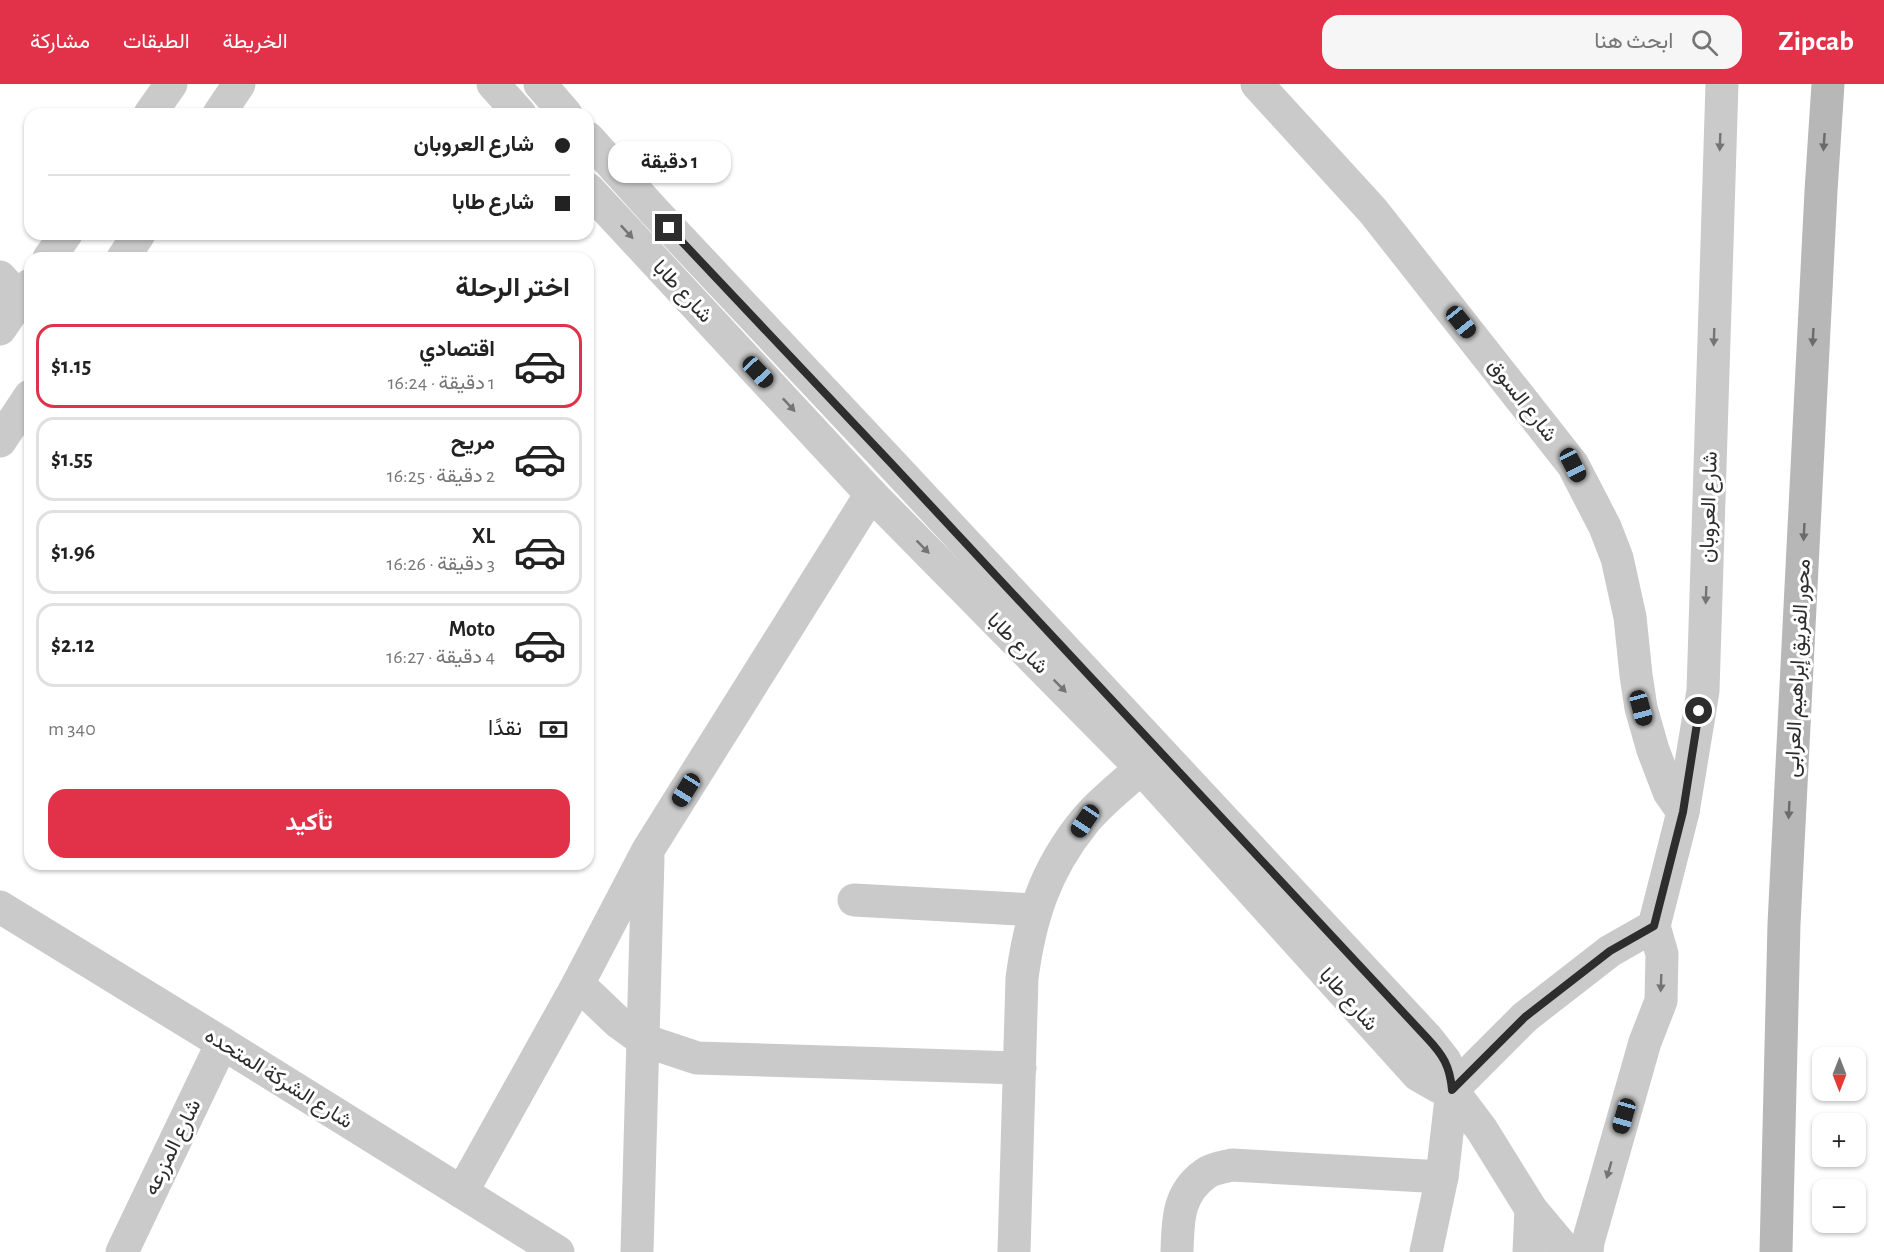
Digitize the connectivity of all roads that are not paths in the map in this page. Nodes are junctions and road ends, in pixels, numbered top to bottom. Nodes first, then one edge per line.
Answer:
1 (171, 84) edge
2 (239, 84) edge
3 (493, 84) edge
4 (540, 84) edge
5 (1257, 84) edge
6 (1722, 84) edge
7 (1828, 84) edge
8 (154, 108) edge
9 (223, 108) edge
10 (515, 108) edge
11 (561, 108) edge
12 (594, 145) edge
13 (594, 195) edge
14 (17, 287) edge
15 (0, 328) edge
16 (24, 405) edge
17 (0, 441) edge
18 (871, 494) junction
19 (1141, 768) junction
20 (1683, 812) junction
21 (648, 850) junction
22 (854, 900) dead end
23 (0, 907) edge
24 (1035, 910) junction
25 (1654, 926) junction
26 (578, 984) junction
27 (643, 1040) junction
28 (222, 1042) junction
29 (1020, 1068) junction
30 (1452, 1090) junction
31 (1442, 1177) junction
32 (462, 1192) junction
33 (1531, 1209) junction
34 (122, 1252) edge
35 (558, 1252) edge
36 (637, 1252) edge
37 (1014, 1252) edge
38 (1177, 1252) edge
39 (1426, 1252) edge
40 (1529, 1252) edge
41 (1567, 1252) edge
42 (1587, 1252) edge
43 (1776, 1252) edge

1 - 8 street
2 - 9 street
3 - 10 street
4 - 11 street
5 - 20 street, شارع السوق
6 -> 20 street, شارع العروبان
7 -> 43 main road, محور الفريق إبراهيم العرابى
12 - 30 street, شارع طابا
13 -> 18 street, شارع طابا
14 - 15 street
16 - 17 street
18 -> 19 street, شارع طابا
18 - 21 street
19 - 24 street
19 - 30 street, شارع طابا
20 - 25 street, شارع العروبان
21 - 26 street
21 - 27 street
22 - 24 street
23 - 28 street, شارع الشركة المتحده
24 - 29 street
25 - 30 street
25 -> 42 street, شارع العروبان
26 - 27 street
26 - 32 street
27 - 29 street
27 - 36 street
28 - 32 street, شارع الشركة المتحده
28 - 34 street, شارع المزرعه
29 - 37 street
30 - 31 street
30 - 33 street, شارع طابا
31 - 38 street
31 - 39 street
32 - 35 street, شارع الشركة المتحده
33 - 40 street
33 - 41 street, شارع طابا

